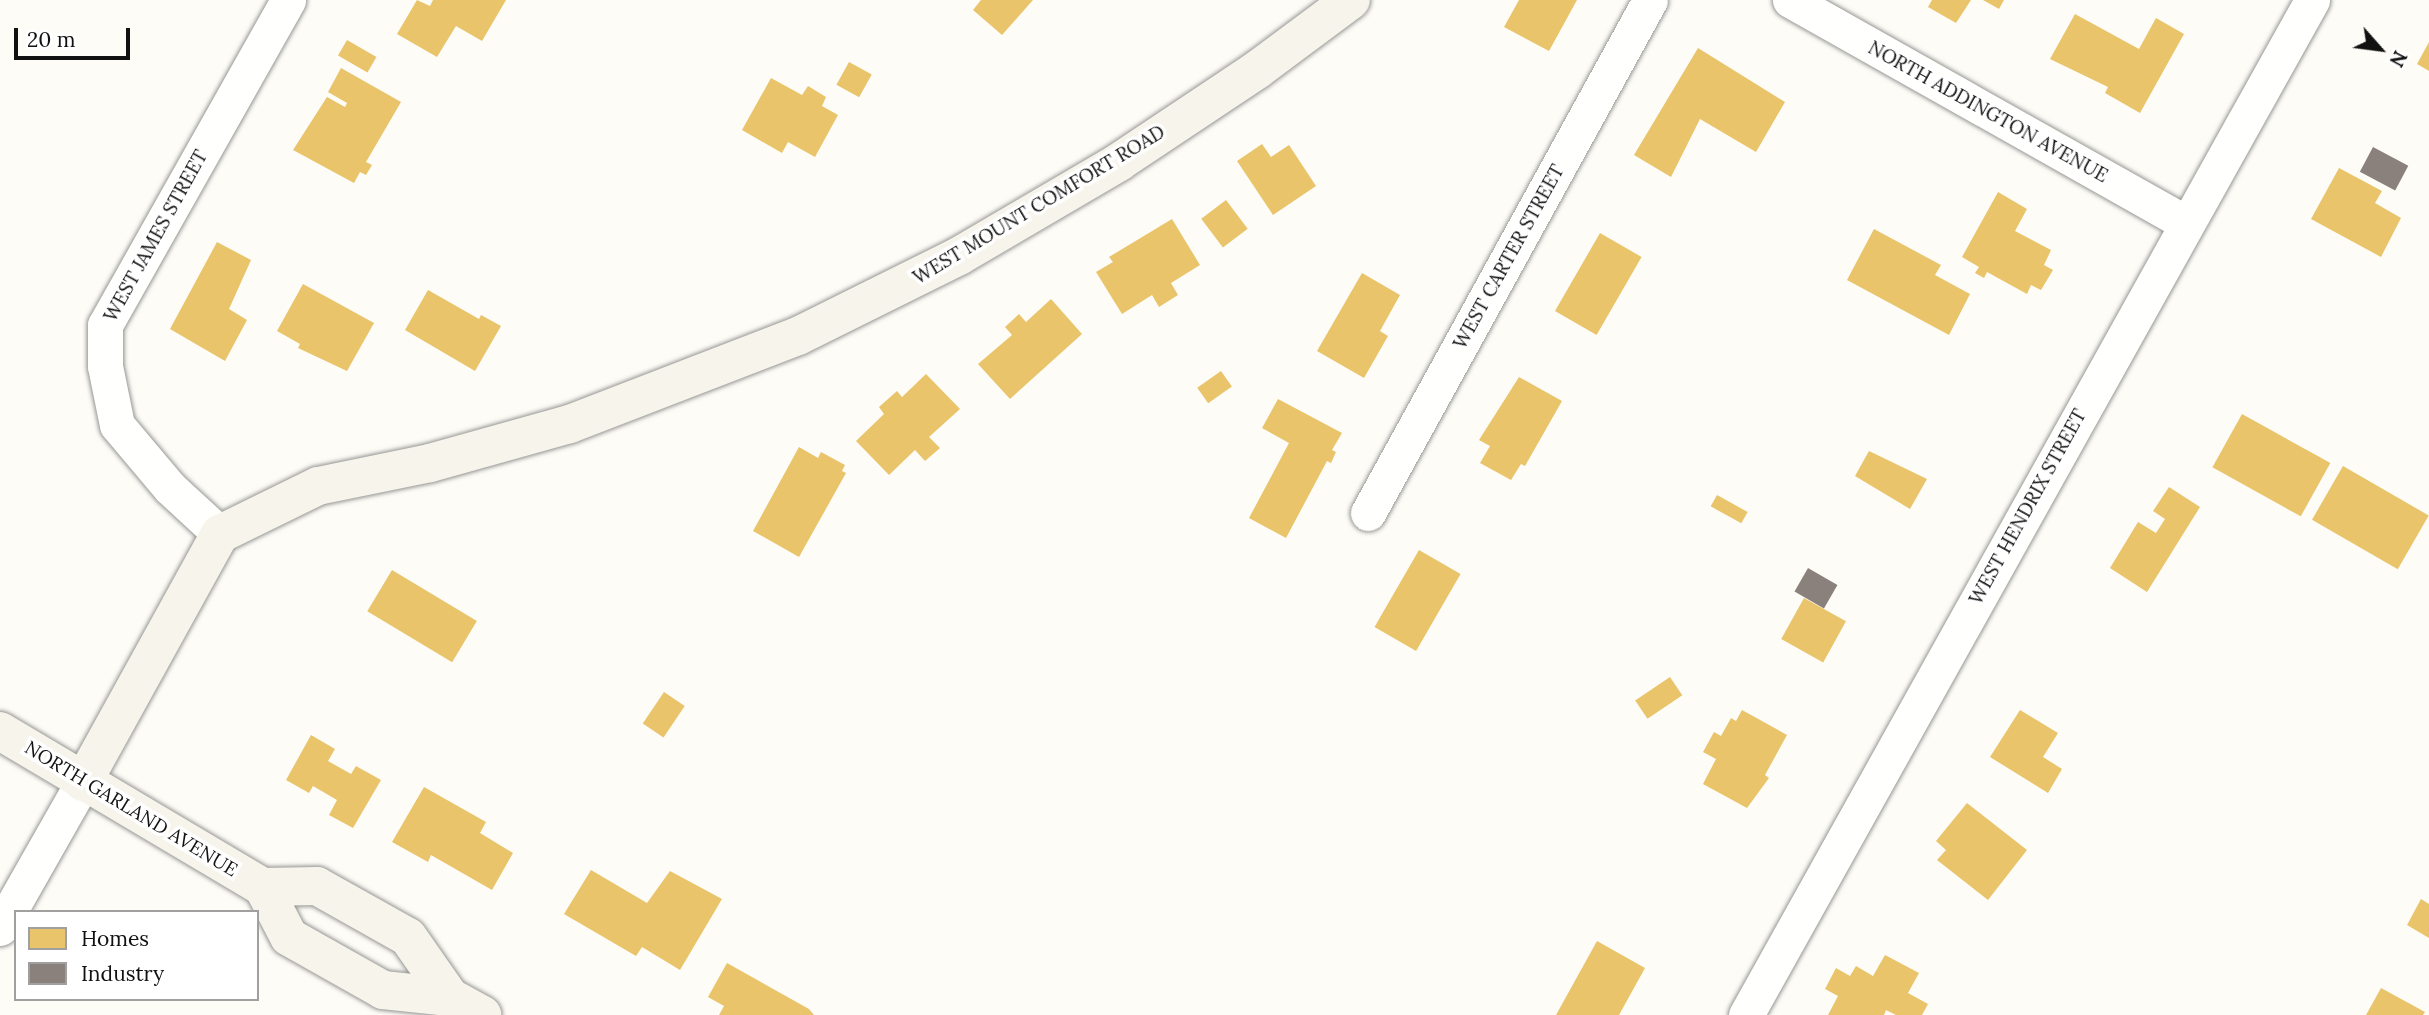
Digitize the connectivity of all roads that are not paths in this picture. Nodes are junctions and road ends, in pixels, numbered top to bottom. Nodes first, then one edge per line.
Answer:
1 (288, 0) edge
2 (1351, 0) edge
3 (1650, 0) edge
4 (1790, 0) edge
5 (2312, 0) edge
6 (2186, 223) junction
7 (1368, 513) dead end
8 (220, 534) junction
9 (0, 731) edge
10 (83, 782) junction
11 (263, 887) junction
12 (0, 928) edge
13 (466, 1006) edge
14 (1746, 1015) edge

1 - 8 street, WEST JAMES STREET
2 - 8 street, WEST MOUNT COMFORT ROAD
3 - 7 street, WEST CARTER STREET
4 - 6 street, NORTH ADDINGTON AVENUE
5 - 6 street, WEST HENDRIX STREET
6 - 14 street, WEST HENDRIX STREET
8 - 10 street
9 - 10 street, NORTH GARLAND AVENUE
10 - 11 street, NORTH GARLAND AVENUE
10 - 12 street
11 - 13 street
11 - 13 street

